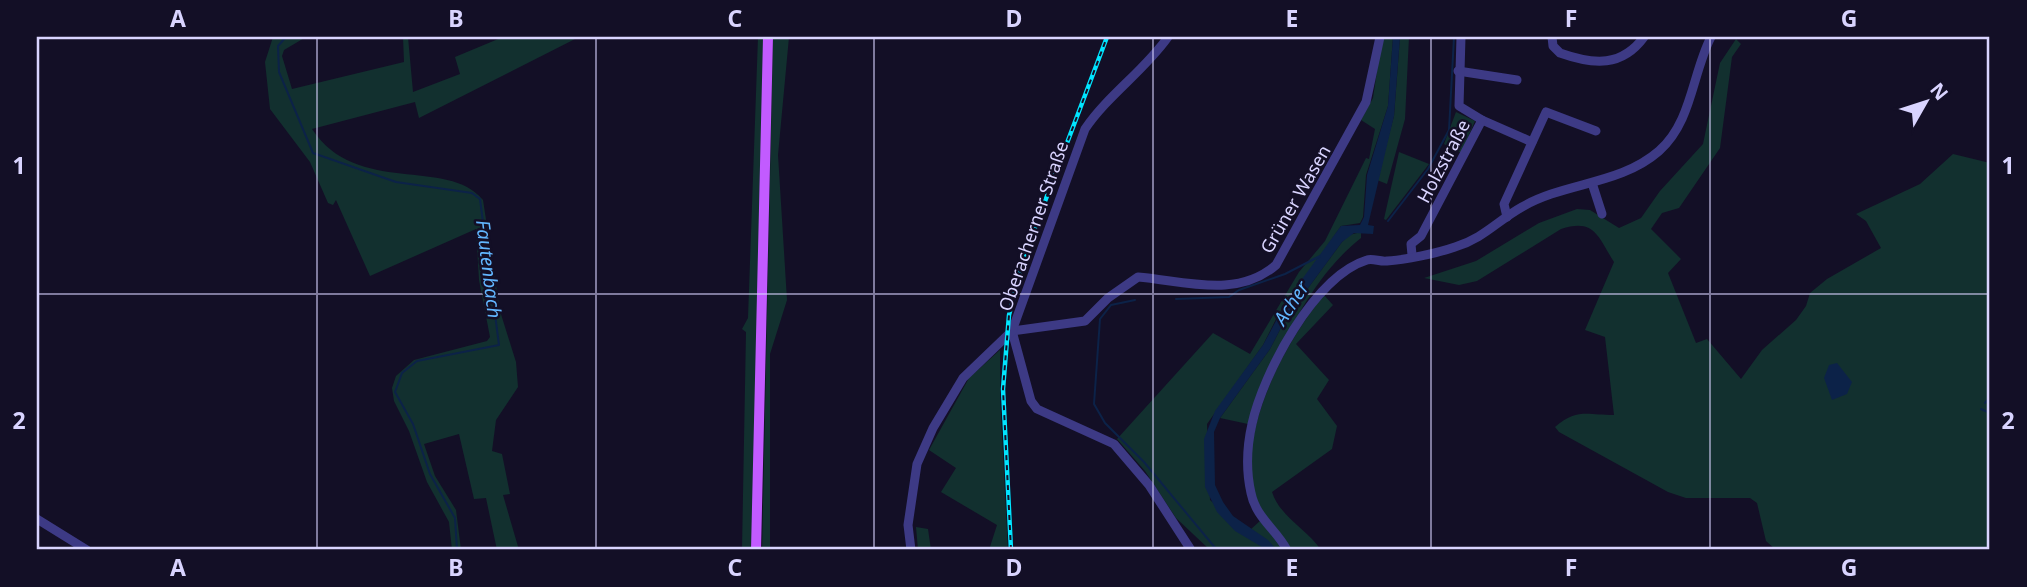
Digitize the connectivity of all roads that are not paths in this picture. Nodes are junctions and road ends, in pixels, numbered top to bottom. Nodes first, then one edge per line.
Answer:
1 (768, 37) edge
2 (1168, 37) edge
3 (1380, 37) edge
4 (1461, 37) edge
5 (1552, 37) edge
6 (1644, 37) edge
7 (1711, 37) edge
8 (1458, 71) junction
9 (1517, 80) dead end
10 (1482, 120) junction
11 (1596, 131) dead end
12 (1532, 142) junction
13 (1592, 183) junction
14 (1602, 214) dead end
15 (1507, 217) junction
16 (1421, 236) junction
17 (1425, 253) junction
18 (1412, 255) junction
19 (1012, 331) junction
20 (37, 519) edge
21 (87, 550) edge
22 (756, 550) edge
23 (911, 550) edge
24 (1191, 550) edge
25 (1287, 550) edge

1 - 22 main road
2 - 19 street, Oberacherner Straße
3 - 19 street, Grüner Wasen
4 - 8 street, Holzstraße
5 - 6 street
7 - 13 street
8 - 9 street
8 - 10 street, Holzstraße
10 - 12 street
10 - 16 street, Holzstraße
11 - 12 street
12 - 15 street
13 - 14 street
13 - 15 street
15 - 17 street
16 - 17 street
16 - 18 street, Holzstraße
17 - 18 street
18 - 25 street
19 - 23 street, Oberacherner Straße
19 - 24 street
20 - 21 street

